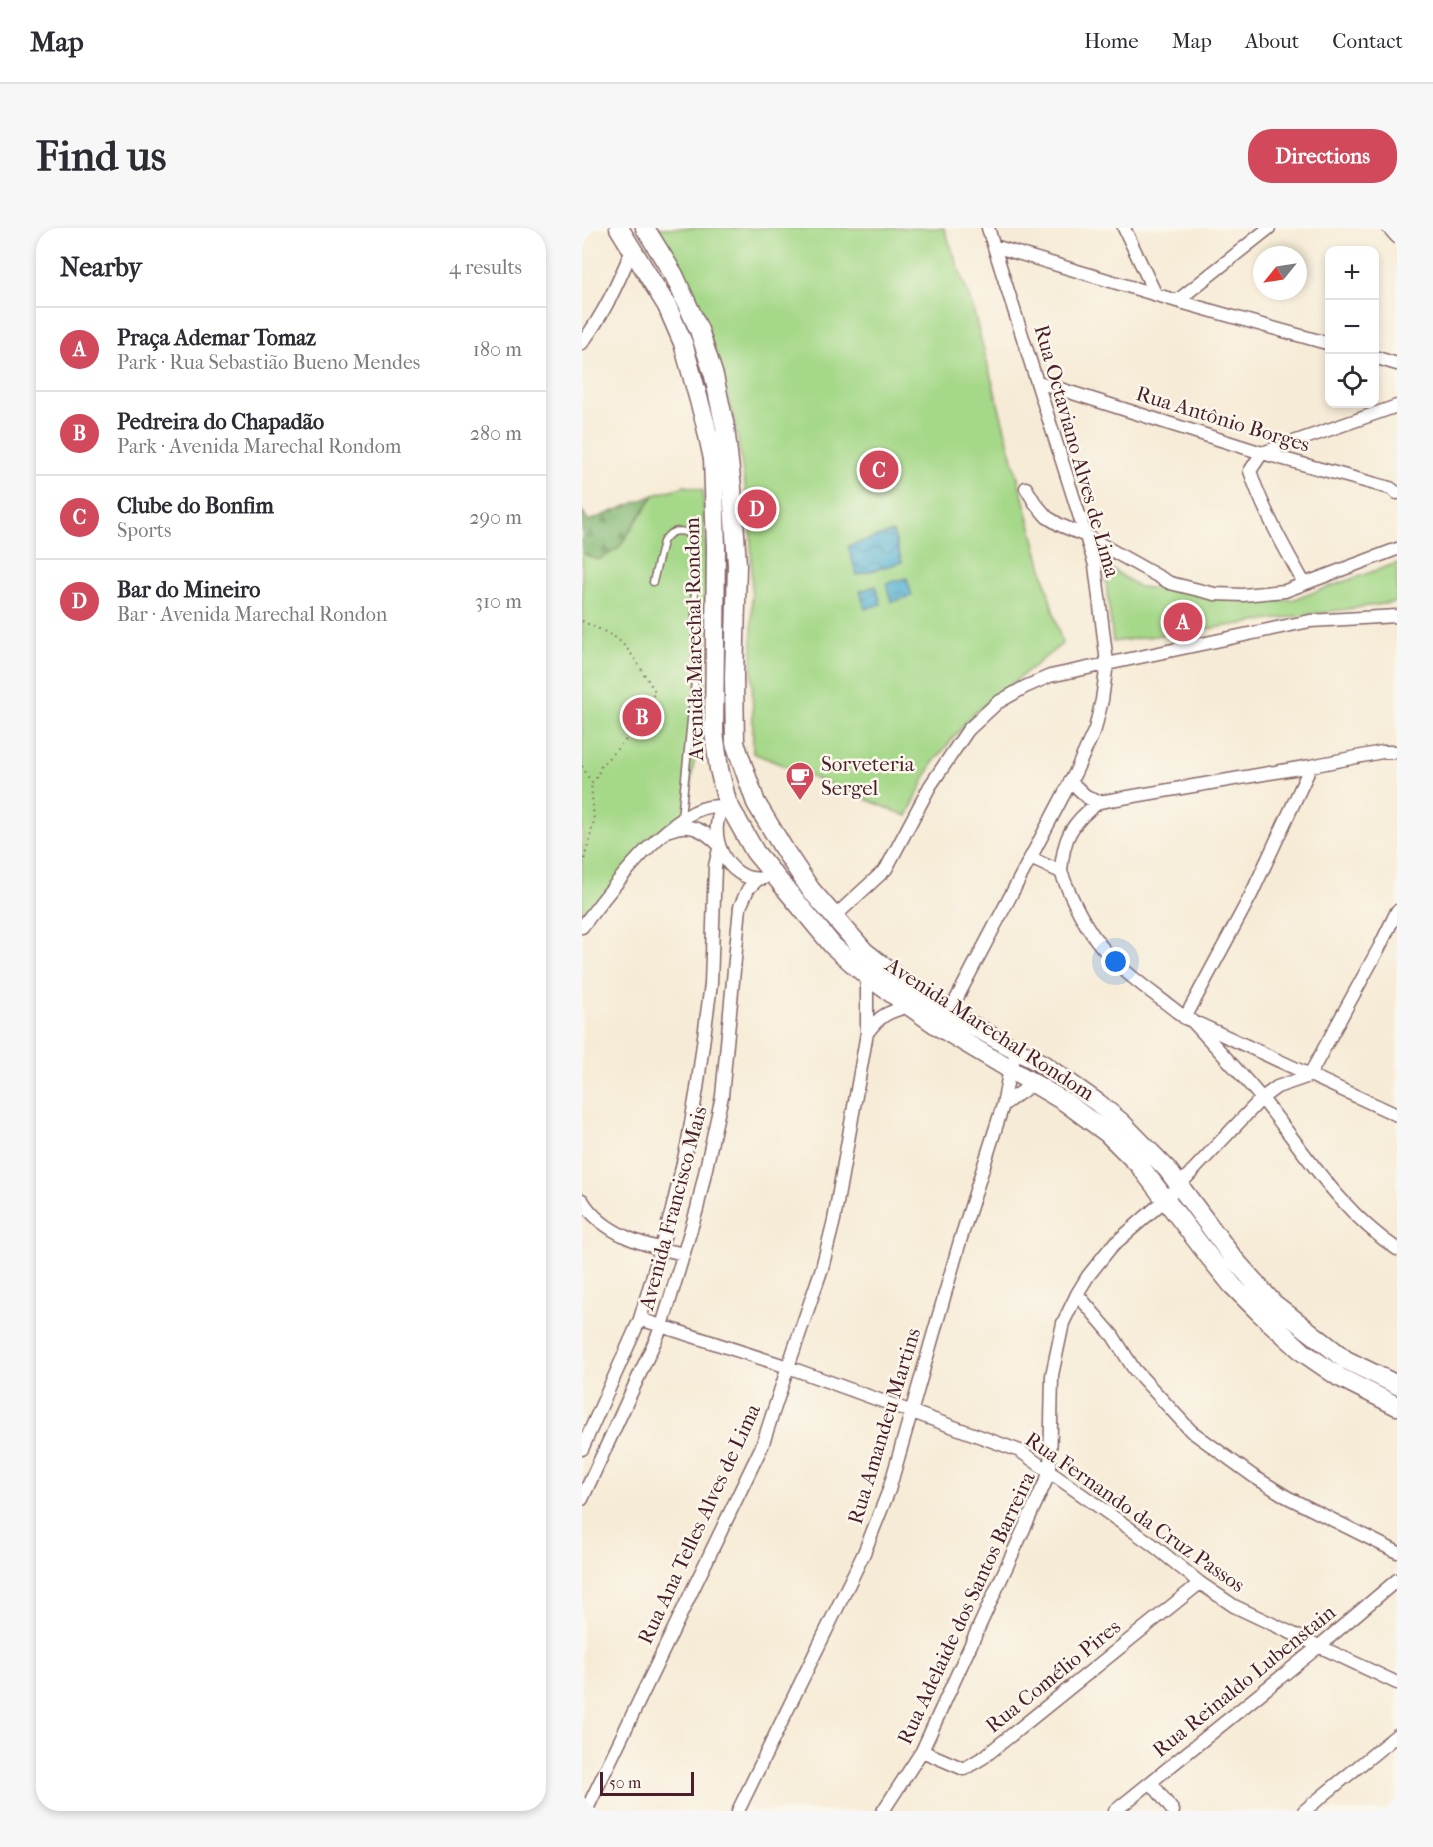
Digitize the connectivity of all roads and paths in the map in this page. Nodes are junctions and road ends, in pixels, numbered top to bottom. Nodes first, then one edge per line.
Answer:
1 (619, 228) edge
2 (645, 228) edge
3 (988, 228) edge
4 (1124, 228) edge
5 (1269, 228) edge
6 (1389, 228) edge
7 (1397, 237) edge
8 (994, 246) junction
9 (632, 250) junction
10 (1155, 293) junction
11 (1177, 301) junction
12 (582, 343) edge
13 (1325, 343) edge
14 (1379, 358) edge
15 (1397, 363) edge
16 (1038, 382) junction
17 (1397, 406) edge
18 (1262, 453) junction
19 (1026, 488) dead end
20 (1397, 493) edge
21 (1086, 536) junction
22 (1397, 549) edge
23 (653, 582) dead end
24 (1304, 583) junction
25 (1397, 616) edge
26 (582, 621) edge
27 (1107, 663) junction
28 (1397, 752) edge
29 (582, 766) edge
30 (1311, 766) junction
31 (1070, 780) junction
32 (591, 783) junction
33 (1099, 801) junction
34 (756, 803) junction
35 (724, 805) junction
36 (681, 819) junction
37 (666, 831) junction
38 (718, 846) junction
39 (784, 851) junction
40 (1030, 858) junction
41 (582, 868) edge
42 (1061, 872) junction
43 (765, 876) junction
44 (1397, 911) edge
45 (834, 917) junction
46 (582, 927) edge
47 (867, 976) junction
48 (909, 1006) junction
49 (949, 1013) junction
50 (1189, 1020) junction
51 (867, 1033) junction
52 (1018, 1051) junction
53 (1010, 1068) junction
54 (1309, 1076) junction
55 (1034, 1083) junction
56 (1262, 1098) junction
57 (1003, 1105) junction
58 (1397, 1115) edge
59 (1180, 1185) junction
60 (1166, 1199) junction
61 (582, 1200) edge
62 (659, 1249) junction
63 (1397, 1249) edge
64 (684, 1254) junction
65 (1077, 1294) junction
66 (640, 1319) junction
67 (662, 1326) junction
68 (789, 1367) junction
69 (1397, 1385) edge
70 (1397, 1406) edge
71 (910, 1412) junction
72 (582, 1449) edge
73 (1050, 1472) junction
74 (582, 1499) edge
75 (1397, 1552) edge
76 (1397, 1580) edge
77 (1200, 1583) junction
78 (1318, 1647) junction
79 (1397, 1683) edge
80 (1397, 1735) edge
81 (922, 1751) junction
82 (1151, 1782) junction
83 (586, 1811) edge
84 (738, 1811) edge
85 (882, 1811) edge
86 (1115, 1811) edge
87 (1173, 1811) edge
88 (1304, 1811) edge

1 - 9 main road, Avenida Marechal Rondom
2 - 34 main road
3 - 8 street, Rua Octaviano Alves de Lima
4 - 10 street
5 - 11 street
6 - 7 street
8 - 10 street
8 - 16 street, Rua Octaviano Alves de Lima
9 - 12 street
9 - 35 main road, Avenida Marechal Rondom
10 - 11 street
11 - 13 street
14 - 15 street
16 - 18 street, Rua Antônio Borges
16 - 21 street, Rua Octaviano Alves de Lima
17 - 18 street
18 - 20 street, Rua Antônio Borges
18 - 24 street
19 - 21 street
21 - 24 street
21 - 27 street, Rua Octaviano Alves de Lima
22 - 24 street
23 - 36 lane
25 - 27 street
26 - 32 path
27 - 31 street, Rua Octaviano Alves de Lima
27 - 45 street
28 - 30 street
29 - 32 path
30 - 33 street
30 - 50 street
31 - 33 street
31 - 40 street, Rua Octaviano Alves de Lima
32 - 41 path
33 - 42 street
34 - 35 main road
34 - 39 main road
35 - 36 street
35 - 38 street, Avenida Francisco Mais
35 - 43 main road, Avenida Marechal Rondom
36 - 37 street
37 - 38 street
37 - 46 street
38 - 43 street
38 - 62 street, Avenida Francisco Mais
39 - 43 main road
39 - 45 main road
40 - 42 street
40 - 49 street, Rua Octaviano Alves de Lima
42 - 50 street
43 - 47 main road, Avenida Marechal Rondom
43 - 64 street, Avenida Francisco Mais
44 - 54 street
45 - 49 main road
47 - 48 main road, Avenida Marechal Rondom
47 - 51 street, Rua Ana Telles Alves de Lima
48 - 51 street
48 - 53 main road, Avenida Marechal Rondom
49 - 52 main road
50 - 54 street
50 - 56 street
51 - 68 street, Rua Ana Telles Alves de Lima
52 - 53 street, Rua Amandeu Martins
52 - 59 main road
53 - 55 main road, Avenida Marechal Rondom
53 - 57 street, Rua Amandeu Martins
54 - 56 street, Rua Adelaide dos Santos Barreira
54 - 58 street
55 - 57 street
55 - 60 main road, Avenida Marechal Rondom
56 - 59 street, Rua Adelaide dos Santos Barreira
56 - 63 street
57 - 71 street, Rua Amandeu Martins
59 - 60 street, Rua Adelaide dos Santos Barreira
59 - 69 main road
60 - 65 street, Rua Adelaide dos Santos Barreira
60 - 70 main road, Avenida Marechal Rondom
61 - 62 street
62 - 64 street
62 - 66 street, Avenida Francisco Mais
64 - 67 street, Avenida Francisco Mais
65 - 73 street, Rua Adelaide dos Santos Barreira
65 - 75 street
66 - 67 street, Rua Fernando da Cruz Passos
66 - 72 street, Avenida Francisco Mais
67 - 68 street, Rua Fernando da Cruz Passos
67 - 74 street, Avenida Francisco Mais
68 - 71 street, Rua Fernando da Cruz Passos
68 - 83 street, Rua Ana Telles Alves de Lima
71 - 73 street, Rua Fernando da Cruz Passos
71 - 84 street, Rua Amandeu Martins
73 - 77 street, Rua Fernando da Cruz Passos
73 - 81 street, Rua Adelaide dos Santos Barreira
76 - 78 street, Rua Reinaldo Lubenstain
77 - 78 street, Rua Fernando da Cruz Passos
77 - 81 street, Rua Comélio Pires
78 - 79 street, Rua Fernando da Cruz Passos
78 - 82 street, Rua Reinaldo Lubenstain
80 - 88 street
81 - 85 street, Rua Adelaide dos Santos Barreira
82 - 86 street, Rua Reinaldo Lubenstain
82 - 87 street

